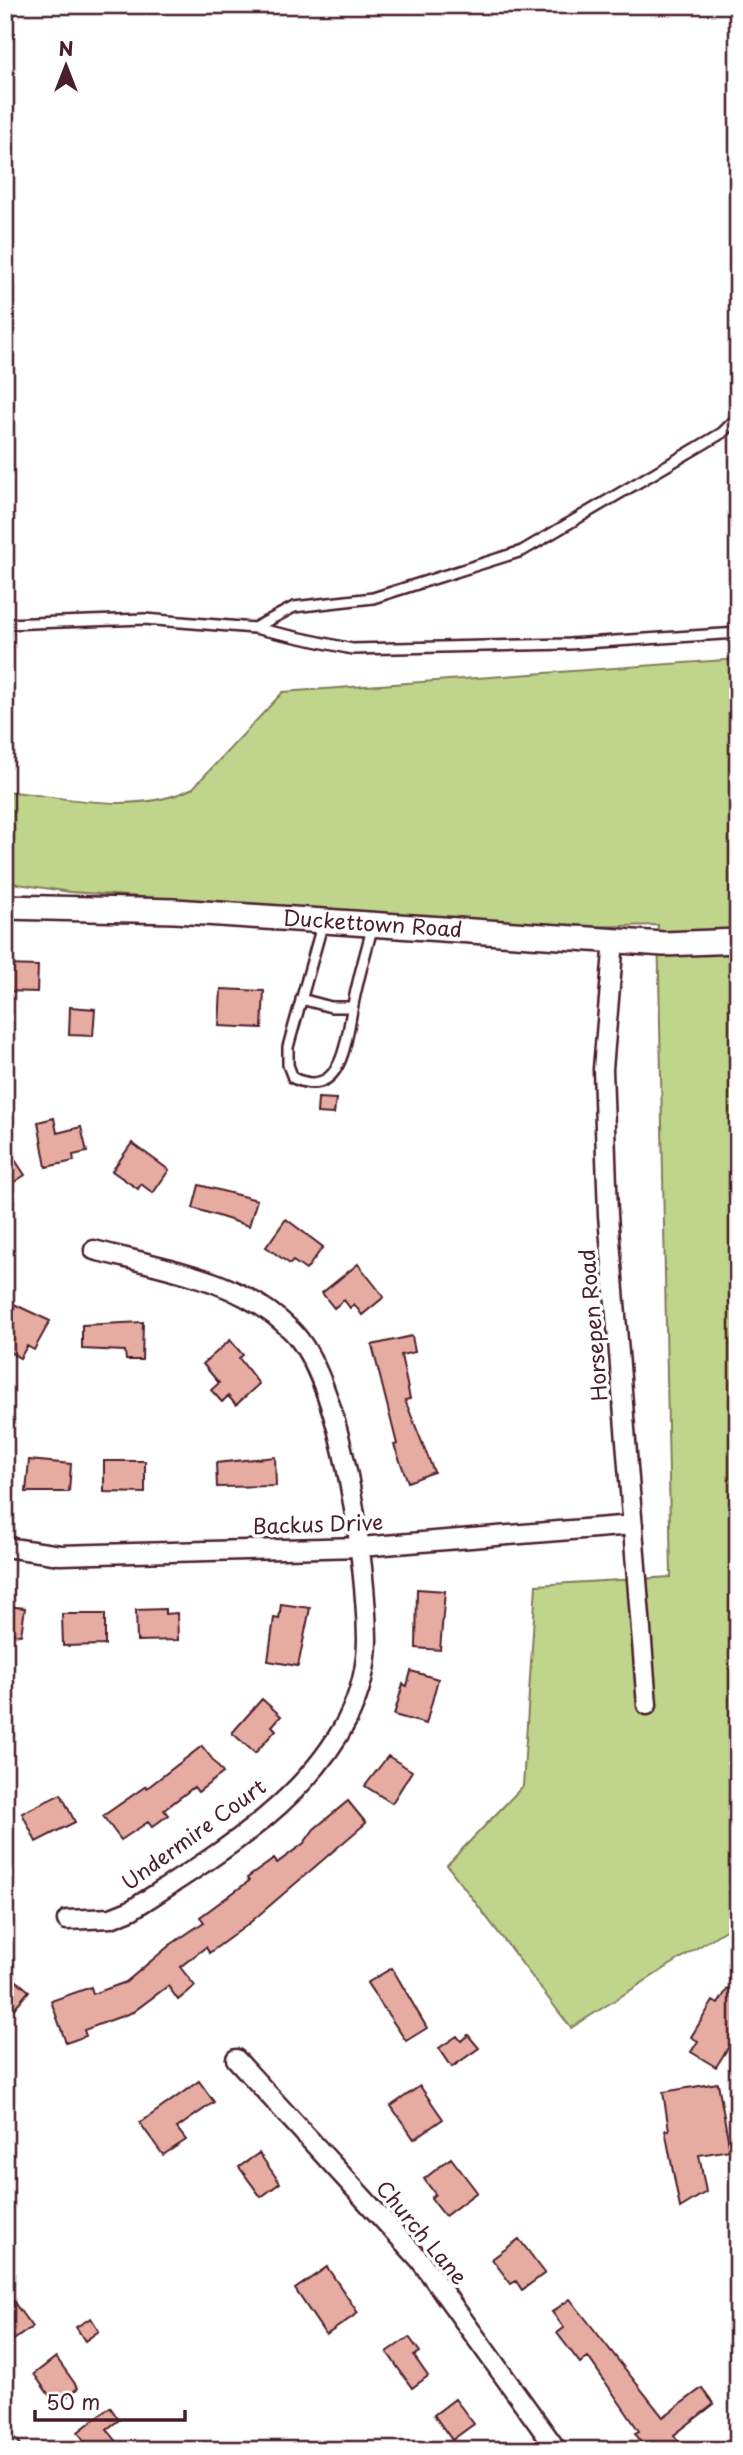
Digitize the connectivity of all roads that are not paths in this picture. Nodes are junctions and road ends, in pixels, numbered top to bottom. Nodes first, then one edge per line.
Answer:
1 (738, 417) edge
2 (5, 624) edge
3 (254, 628) junction
4 (738, 633) edge
5 (5, 907) edge
6 (323, 920) junction
7 (373, 923) junction
8 (614, 940) junction
9 (738, 941) edge
10 (301, 999) junction
11 (352, 1007) junction
12 (94, 1250) dead end
13 (633, 1525) junction
14 (5, 1547) edge
15 (360, 1547) junction
16 (647, 1705) dead end
17 (67, 1920) dead end
18 (236, 2059) dead end
19 (5, 2441) edge
20 (12, 2450) edge
21 (557, 2450) edge

1 - 3 lane
2 - 3 lane
3 - 4 lane
5 - 6 street, Duckettown Road
6 - 7 street, Duckettown Road
6 - 10 lane
7 - 8 street, Duckettown Road
7 - 11 lane
8 - 9 street, Duckettown Road
8 - 13 street, Horsepen Road
10 - 11 lane
10 - 11 lane
12 - 15 street, Undermire Court
13 - 15 street, Backus Drive
13 - 16 street, Horsepen Road
14 - 15 street, Backus Drive
15 - 17 street, Undermire Court
18 - 21 street, Church Lane
19 - 20 street

